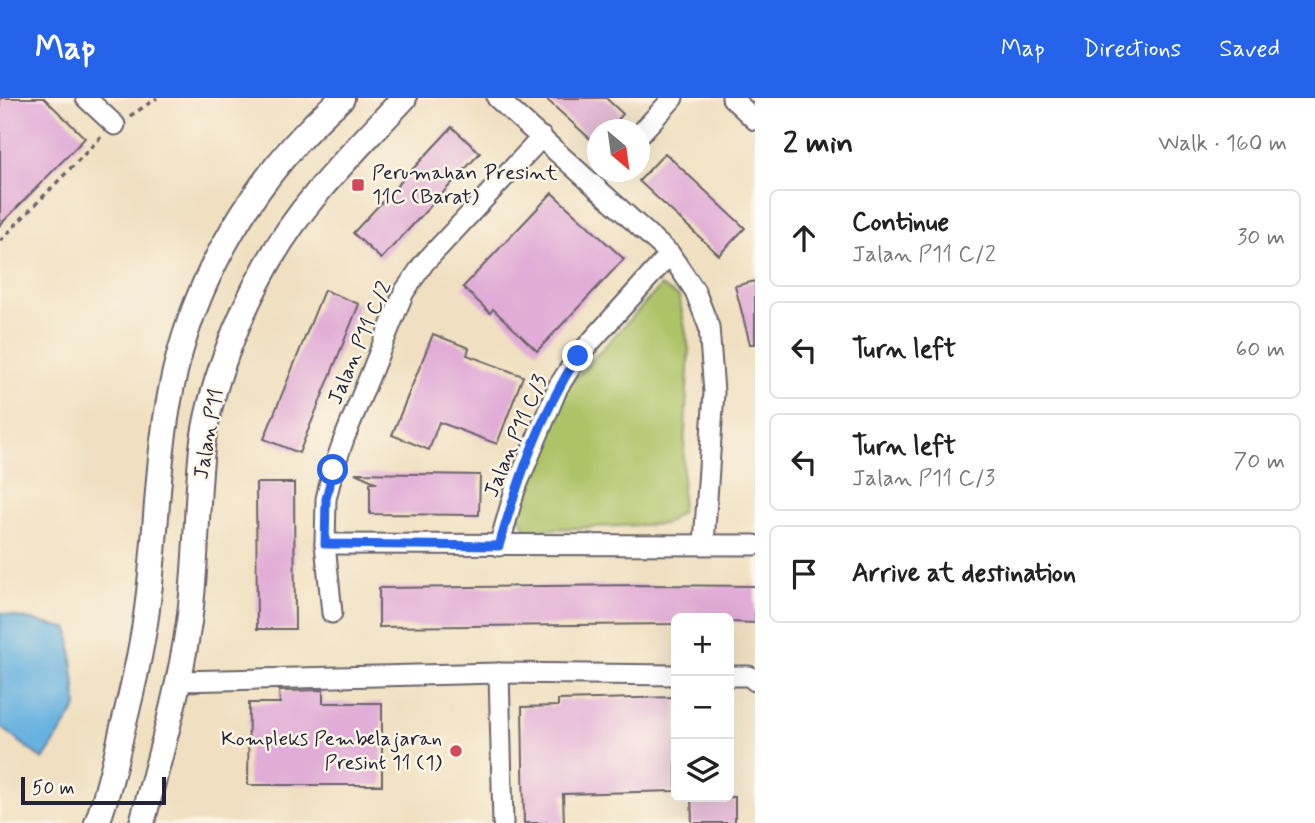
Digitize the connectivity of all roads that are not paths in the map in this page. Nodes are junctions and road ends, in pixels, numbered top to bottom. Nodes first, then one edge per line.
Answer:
1 (86, 98) edge
2 (342, 98) edge
3 (404, 98) edge
4 (498, 98) edge
5 (673, 98) edge
6 (732, 98) edge
7 (755, 120) edge
8 (650, 122) edge
9 (115, 125) road end
10 (542, 137) junction
11 (587, 169) edge
12 (604, 182) edge
13 (670, 254) junction
14 (325, 544) junction
15 (704, 544) junction
16 (755, 545) edge
17 (499, 546) junction
18 (332, 612) dead end
19 (499, 673) junction
20 (671, 675) edge
21 (734, 676) edge
22 (180, 681) junction
23 (755, 681) edge
24 (97, 823) edge
25 (142, 823) edge
26 (503, 823) edge

1 - 9 street
2 - 24 main road, Jalan P11
3 - 22 main road, Jalan P11
4 - 10 street
5 - 8 street
6 - 7 street
10 - 11 street
10 - 14 street, Jalan P11 C/2
12 - 13 street
13 - 15 street
13 - 17 street, Jalan P11 C/3
14 - 17 street
14 - 18 street, Jalan P11 C/2
15 - 16 street
15 - 17 street
19 - 20 street
19 - 22 street
19 - 26 street
21 - 23 street
22 - 25 main road, Jalan P11

